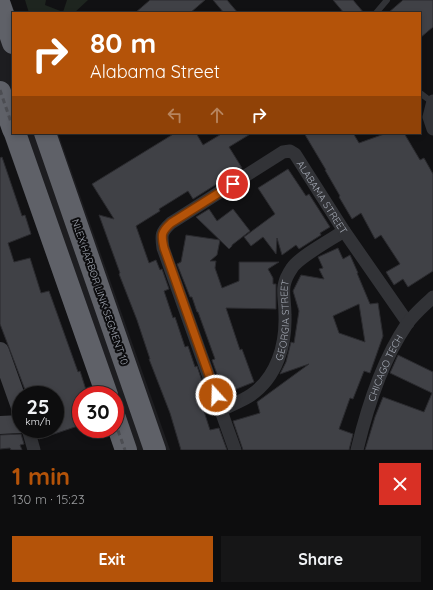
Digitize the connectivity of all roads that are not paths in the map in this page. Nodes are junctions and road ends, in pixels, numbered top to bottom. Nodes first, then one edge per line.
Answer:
1 (387, 0) edge
2 (0, 5) edge
3 (377, 12) edge
4 (12, 39) edge
5 (0, 92) edge
6 (421, 94) edge
7 (433, 102) edge
8 (12, 126) edge
9 (433, 129) edge
10 (14, 134) edge
11 (44, 134) edge
12 (344, 231) junction
13 (433, 297) edge
14 (408, 323) junction
15 (0, 351) edge
16 (12, 386) edge
17 (104, 386) edge
18 (221, 410) junction
19 (12, 424) edge
20 (0, 425) edge
21 (31, 438) edge
22 (122, 438) edge
23 (34, 450) edge
24 (126, 450) edge
25 (155, 450) edge
26 (235, 450) edge
27 (357, 450) edge

1 - 3 lane
2 - 4 highway
5 - 8 highway
6 - 7 lane
7 - 9 street
10 - 17 highway, bridge
11 - 25 highway, NLEX HARBOR LINK SEGMENT 10
12 - 14 street, ALABAMA STREET
12 - 18 street, GEORGIA STREET
12 - 18 street, ALABAMA STREET
13 - 14 street, CHICAGO TECH
14 - 27 street, CHICAGO TECH
15 - 16 street
18 - 26 street, ALABAMA STREET
19 - 20 street
21 - 23 street
22 - 24 highway

